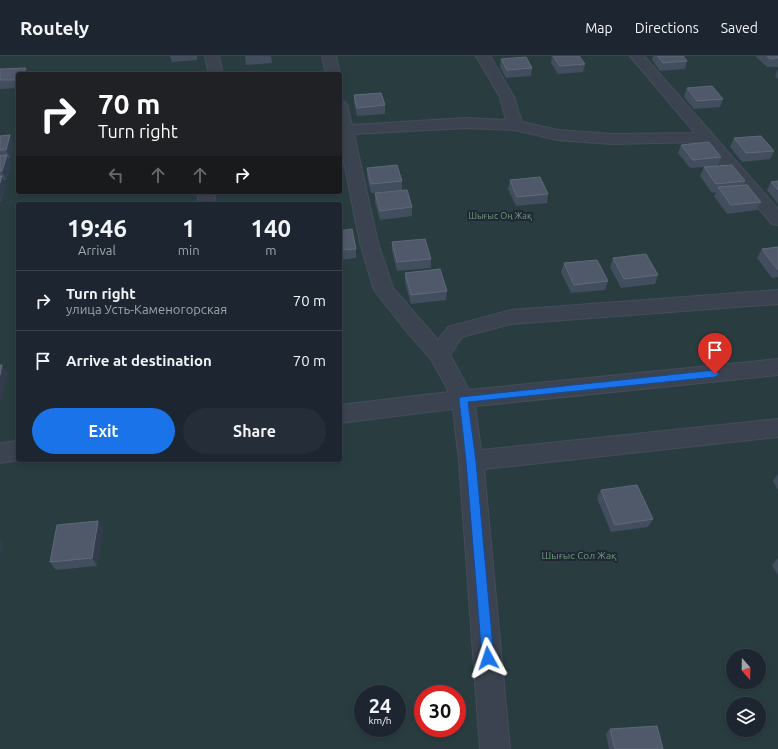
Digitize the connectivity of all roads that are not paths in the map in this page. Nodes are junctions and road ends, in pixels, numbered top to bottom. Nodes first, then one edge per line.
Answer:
1 (212, 56) edge
2 (329, 56) edge
3 (483, 56) edge
4 (637, 56) edge
5 (216, 72) edge
6 (333, 72) edge
7 (515, 125) junction
8 (343, 129) edge
9 (705, 137) junction
10 (778, 220) edge
11 (778, 297) edge
12 (439, 354) junction
13 (778, 367) edge
14 (463, 399) junction
15 (342, 414) edge
16 (778, 428) edge
17 (16, 451) edge
18 (0, 453) edge
19 (471, 461) junction
20 (495, 749) edge

1 - 5 street
2 - 6 street
3 - 7 street
4 - 9 street
7 - 8 street
7 - 9 street
8 - 12 street
9 - 10 street
11 - 12 street
12 - 14 street
13 - 14 street
14 - 15 street
14 - 19 street
16 - 19 street
17 - 18 street
19 - 20 street

